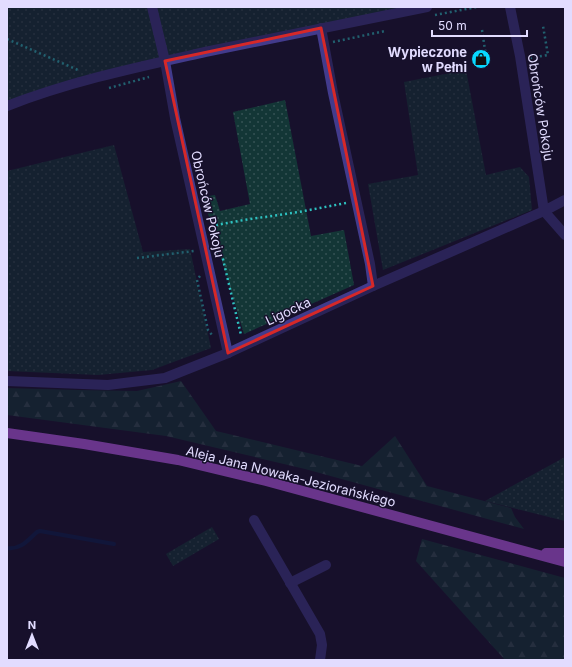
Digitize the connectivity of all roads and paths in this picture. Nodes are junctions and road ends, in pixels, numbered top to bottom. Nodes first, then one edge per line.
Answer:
1 (152, 7) edge
2 (427, 7) edge
3 (510, 7) edge
4 (543, 26) dead end
5 (321, 28) junction
6 (482, 30) dead end
7 (385, 31) dead end
8 (7, 39) edge
9 (331, 43) dead end
10 (524, 59) dead end
11 (164, 61) junction
12 (487, 63) dead end
13 (94, 78) junction
14 (149, 78) dead end
15 (109, 88) dead end
16 (7, 106) edge
17 (565, 200) edge
18 (350, 203) dead end
19 (544, 211) junction
20 (207, 227) dead end
21 (565, 235) edge
22 (209, 251) junction
23 (137, 258) dead end
24 (373, 286) junction
25 (242, 338) dead end
26 (228, 353) junction
27 (7, 381) edge
28 (7, 433) edge
29 (254, 520) dead end
30 (532, 553) junction
31 (565, 553) edge
32 (565, 562) edge
33 (326, 565) dead end
34 (290, 583) junction
35 (320, 660) edge

1 - 11 street, Obrońców Pokoju
2 - 5 street
3 - 19 street, Obrońców Pokoju
4 - 10 path
5 - 11 street
5 - 24 street
6 - 12 path
7 - 9 path
8 - 13 path
11 - 13 street
11 - 22 street, Obrońców Pokoju
13 - 16 street
14 - 15 path
17 - 19 street, Ligocka
18 - 20 path
19 - 21 street
19 - 24 street, Ligocka
22 - 23 path
22 - 25 path
22 - 26 street, Obrońców Pokoju
24 - 26 street, Ligocka
26 - 27 street, Ligocka
28 - 30 main road, Aleja Jana Nowaka-Jeziorańskiego
29 - 34 street
30 - 31 main road
30 - 32 main road, Aleja Jana Nowaka-Jeziorańskiego
33 - 34 street
34 - 35 street

